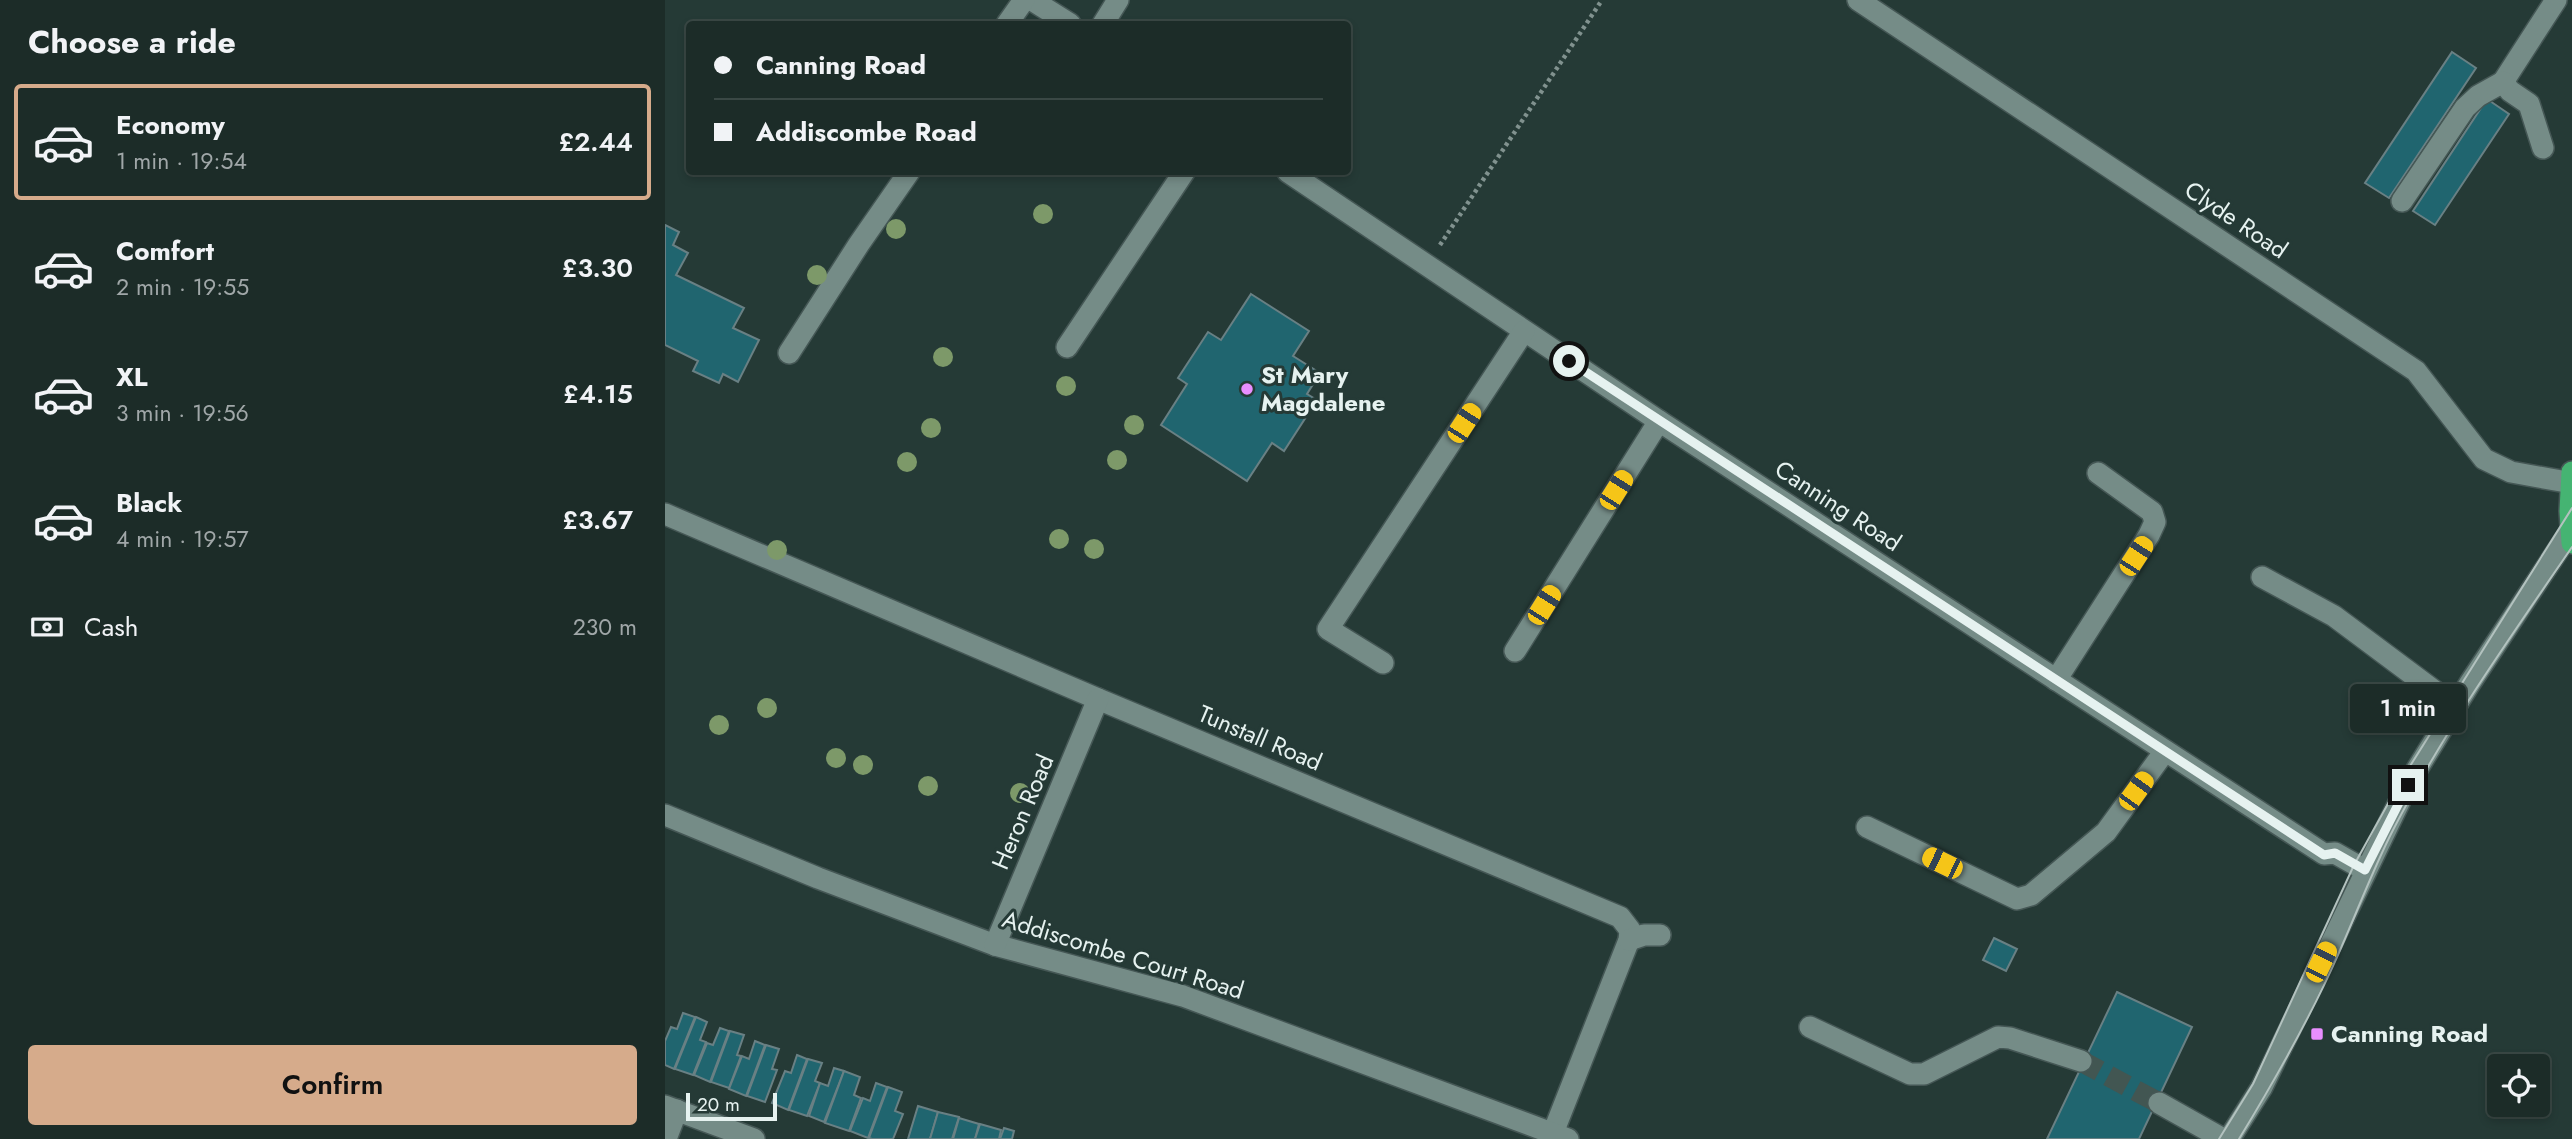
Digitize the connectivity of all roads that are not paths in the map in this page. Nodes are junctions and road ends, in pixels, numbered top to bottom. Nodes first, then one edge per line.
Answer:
1 (1024, 0) edge
2 (1032, 0) edge
3 (1118, 0) edge
4 (1858, 0) edge
5 (2556, 0) edge
6 (1009, 21) edge
7 (1065, 21) edge
8 (1105, 21) edge
9 (2503, 82) junction
10 (2543, 148) dead end
11 (907, 175) edge
12 (1182, 175) edge
13 (1292, 175) edge
14 (2402, 201) dead end
15 (1524, 331) junction
16 (1067, 347) dead end
17 (789, 353) dead end
18 (1659, 421) junction
19 (2098, 473) dead end
20 (2572, 479) edge
21 (665, 514) edge
22 (2572, 534) edge
23 (2262, 577) dead end
24 (1515, 651) dead end
25 (1383, 663) dead end
26 (2056, 680) junction
27 (1098, 699) junction
28 (2456, 706) junction
29 (2165, 751) junction
30 (665, 815) edge
31 (1867, 827) dead end
32 (2365, 870) junction
33 (1660, 935) dead end
34 (1629, 940) junction
35 (995, 945) junction
36 (1810, 1027) dead end
37 (2081, 1062) tunnel mouth
38 (2159, 1103) tunnel mouth
39 (671, 1108) edge
40 (1561, 1136) edge
41 (666, 1139) edge
42 (754, 1139) edge
43 (2223, 1139) edge
44 (2229, 1139) edge

1 - 6 street
2 - 7 street
3 - 8 street
4 - 20 street, Clyde Road
5 - 9 street
9 - 10 street
9 - 14 street
11 - 17 street
12 - 16 street
13 - 15 street, Canning Road
15 - 18 street, Canning Road
15 - 25 street
18 - 24 street
18 - 26 street, Canning Road
19 - 26 street
20 - 22 highway
21 - 27 street, Tunstall Road
22 - 28 street
23 - 28 street
26 - 29 street, Canning Road
27 - 34 street, Tunstall Road
27 - 35 street, Heron Road
28 - 32 street
29 - 31 street
29 - 32 street, Canning Road
30 - 35 street, Addiscombe Court Road
32 - 44 street
33 - 34 street
34 - 40 street
35 - 40 street, Addiscombe Court Road
36 - 37 street
38 - 43 street
39 - 41 street
39 - 42 street

